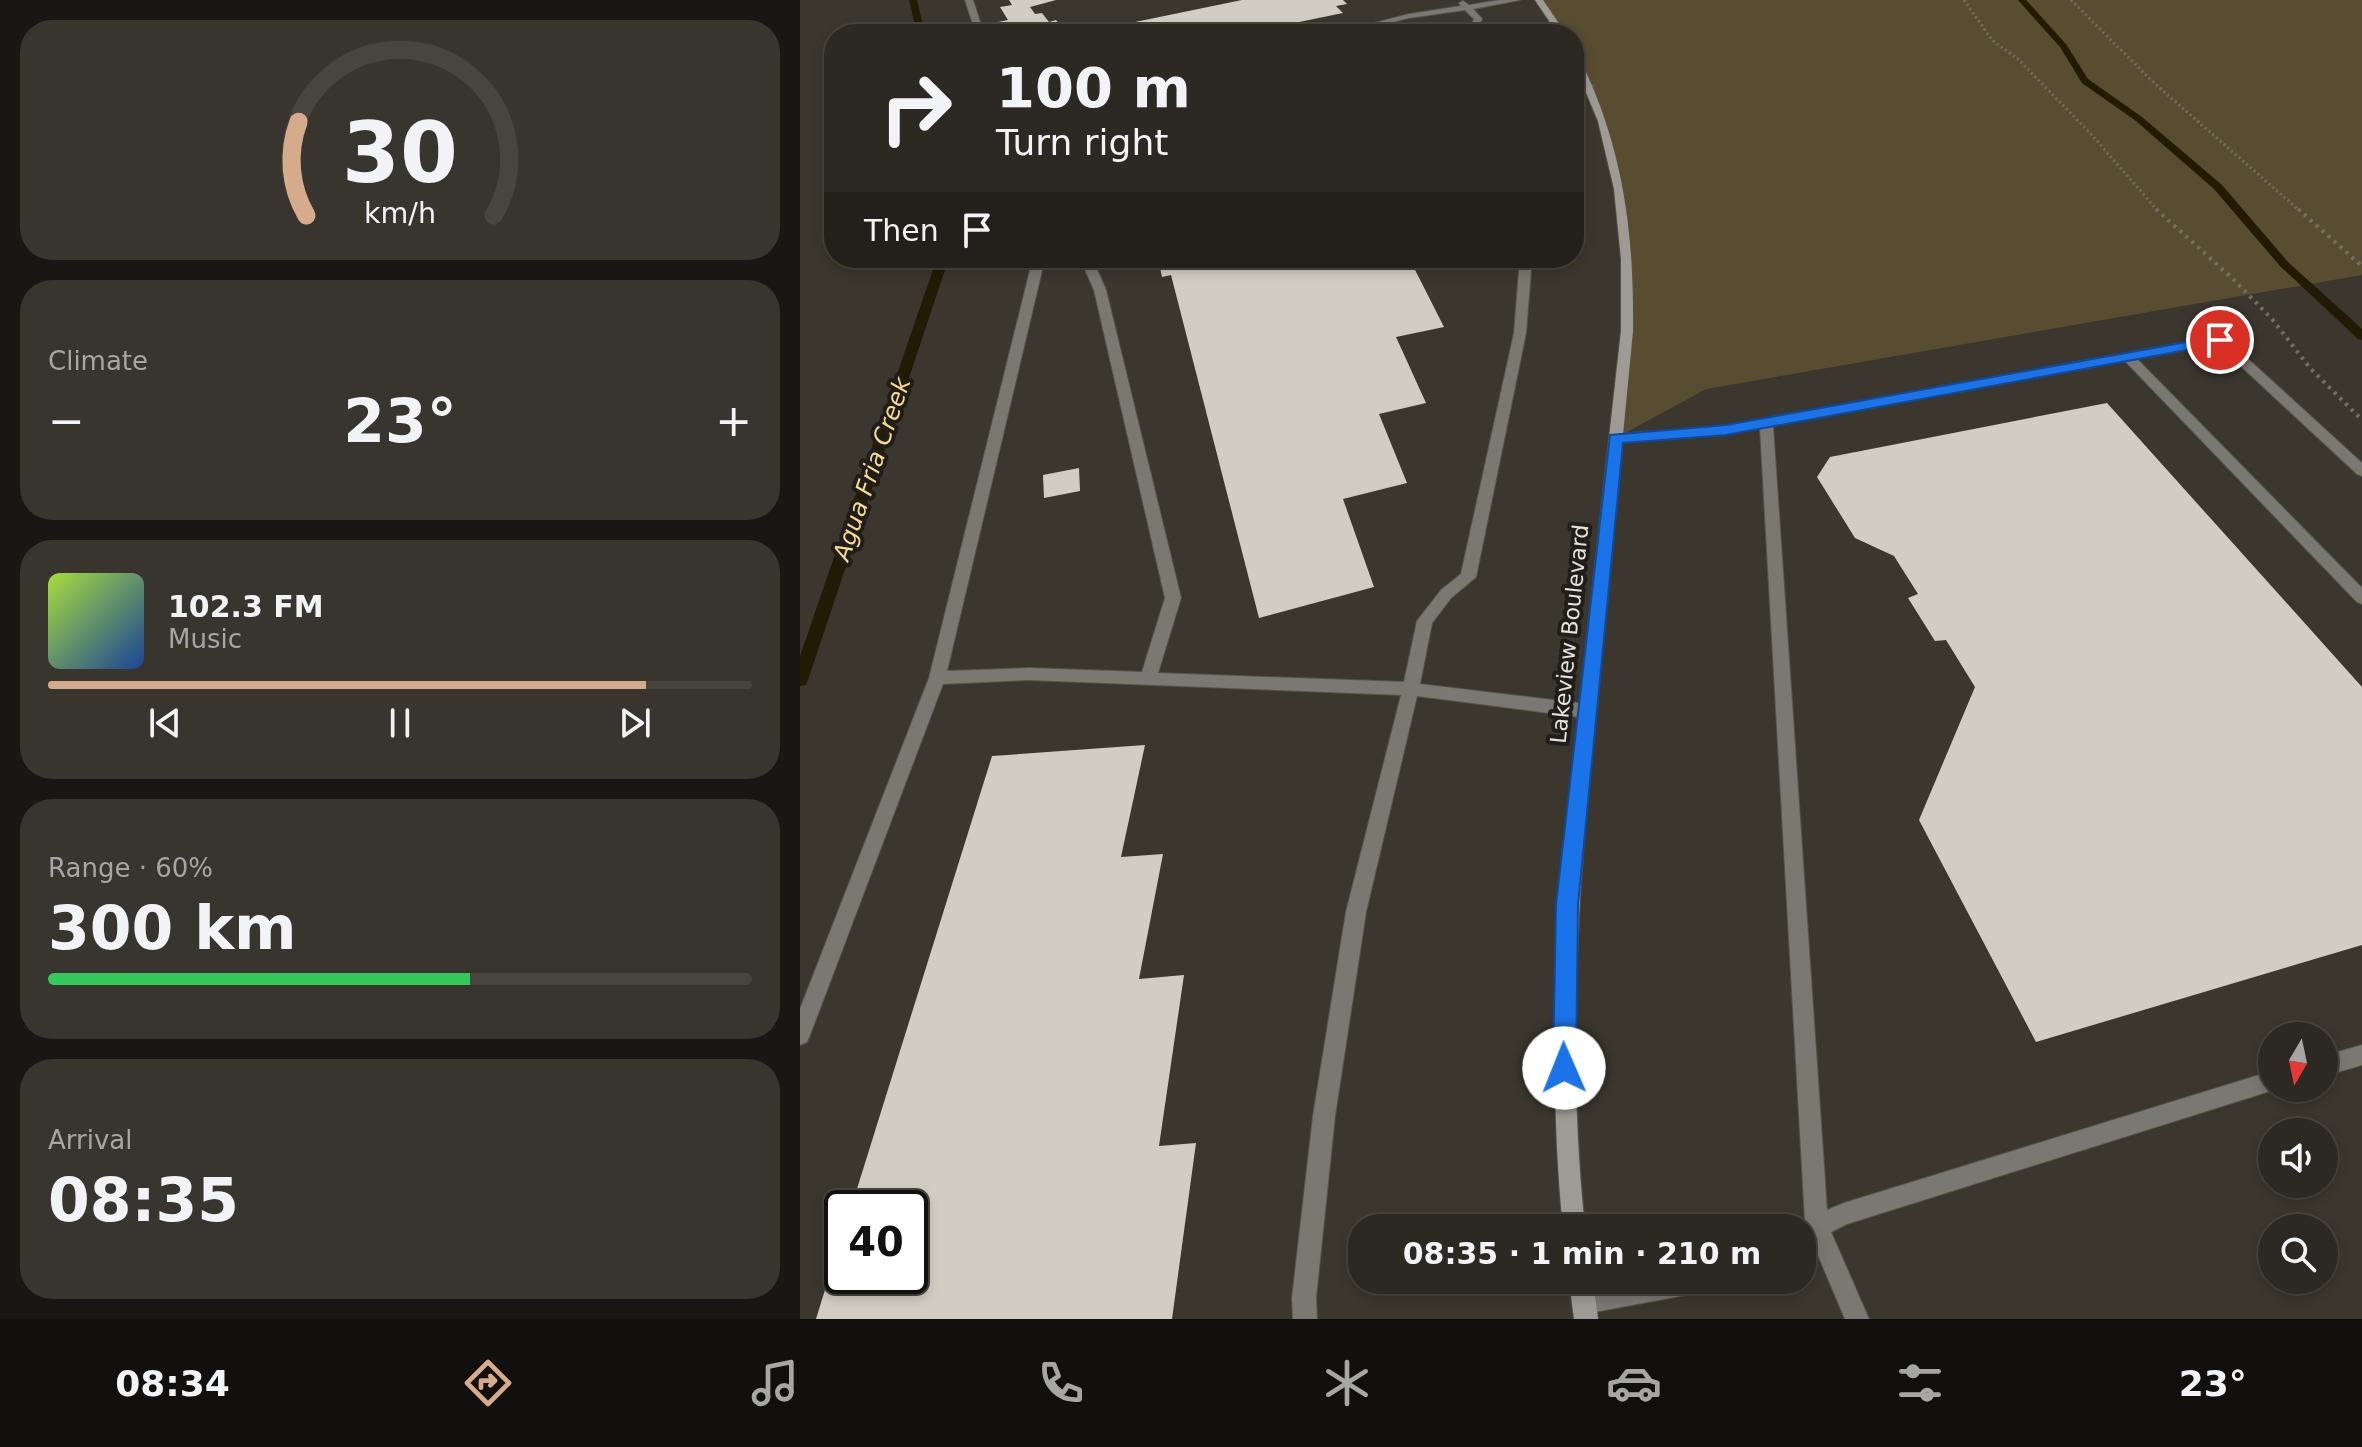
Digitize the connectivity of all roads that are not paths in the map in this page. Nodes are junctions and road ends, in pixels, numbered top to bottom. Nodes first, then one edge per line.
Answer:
1 (969, 0) edge
2 (1516, 0) edge
3 (1539, 0) edge
4 (1464, 4) edge
5 (977, 24) edge
6 (1378, 24) edge
7 (1476, 24) edge
8 (1555, 24) edge
9 (1584, 91) edge
10 (1037, 268) edge
11 (1090, 268) edge
12 (1525, 268) edge
13 (2128, 357) junction
14 (1766, 423) junction
15 (1616, 438) junction
16 (2362, 471) edge
17 (2362, 598) edge
18 (937, 678) junction
19 (1148, 680) junction
20 (1411, 689) junction
21 (1587, 711) junction
22 (800, 1035) edge
23 (2362, 1055) edge
24 (2338, 1062) edge
25 (2258, 1086) edge
26 (1572, 1214) edge
27 (1808, 1214) edge
28 (1816, 1227) edge
29 (1816, 1243) edge
30 (1619, 1294) edge
31 (1584, 1300) edge
32 (1305, 1319) edge
33 (1857, 1319) edge

1 - 5 lane
2 - 4 lane
3 - 8 street
4 - 6 lane
4 - 7 lane
9 - 15 street, Lakeview Boulevard
10 - 18 lane
11 - 19 lane
12 - 20 lane
13 - 14 lane
13 - 16 lane
13 - 17 lane
14 - 15 lane
14 - 27 lane
15 - 21 street, Lakeview Boulevard
18 - 19 lane
18 - 22 lane
19 - 20 lane
20 - 21 lane
20 - 32 lane
21 - 26 street, Lakeview Boulevard
23 - 24 lane
25 - 28 lane
29 - 33 lane
30 - 31 lane

